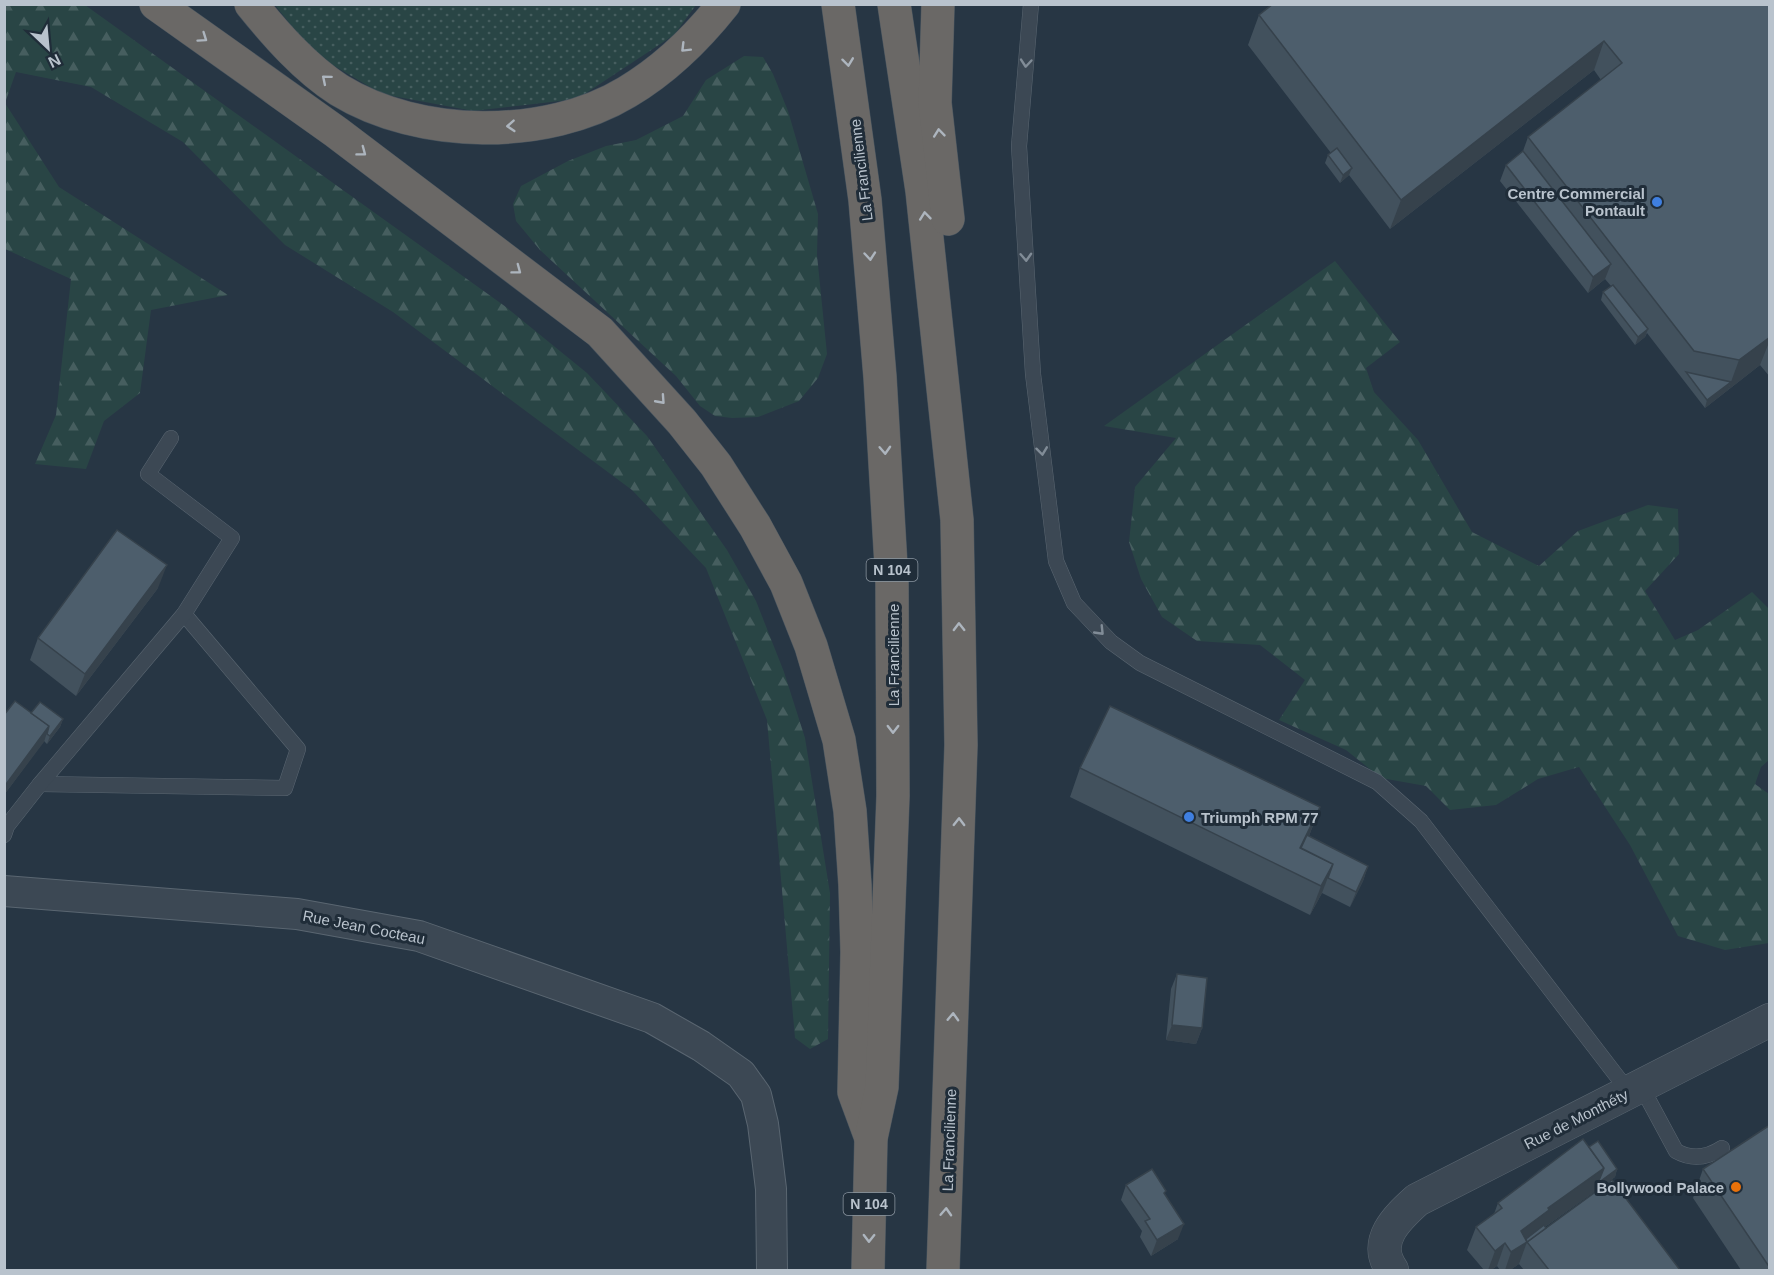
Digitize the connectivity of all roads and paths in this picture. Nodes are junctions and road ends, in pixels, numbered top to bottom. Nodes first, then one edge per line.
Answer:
1 (156, 4) edge
2 (251, 4) edge
3 (724, 4) edge
4 (838, 4) edge
5 (894, 4) edge
6 (938, 4) edge
7 (1031, 4) edge
8 (940, 358) junction
9 (171, 438) dead end
10 (184, 614) junction
11 (40, 784) junction
12 (4, 835) edge
13 (4, 891) edge
14 (1770, 1020) edge
15 (1635, 1089) junction
16 (871, 1138) junction
17 (1722, 1149) dead end
18 (772, 1270) edge
19 (868, 1270) edge
20 (943, 1270) edge
21 (1392, 1270) edge

1 -> 16 highway
3 -> 2 highway
4 -> 16 highway, La Francilienne / N 104
8 -> 5 highway, La Francilienne
8 -> 6 highway
7 -> 15 lane
20 -> 8 highway, La Francilienne
9 - 10 lane
10 - 11 lane
10 - 11 lane
11 - 12 lane
13 - 18 street, Rue Jean Cocteau
14 - 15 street, Rue de Monthéty
15 - 17 lane
15 - 21 street, Rue de Monthéty
16 -> 19 highway, La Francilienne / N 104

